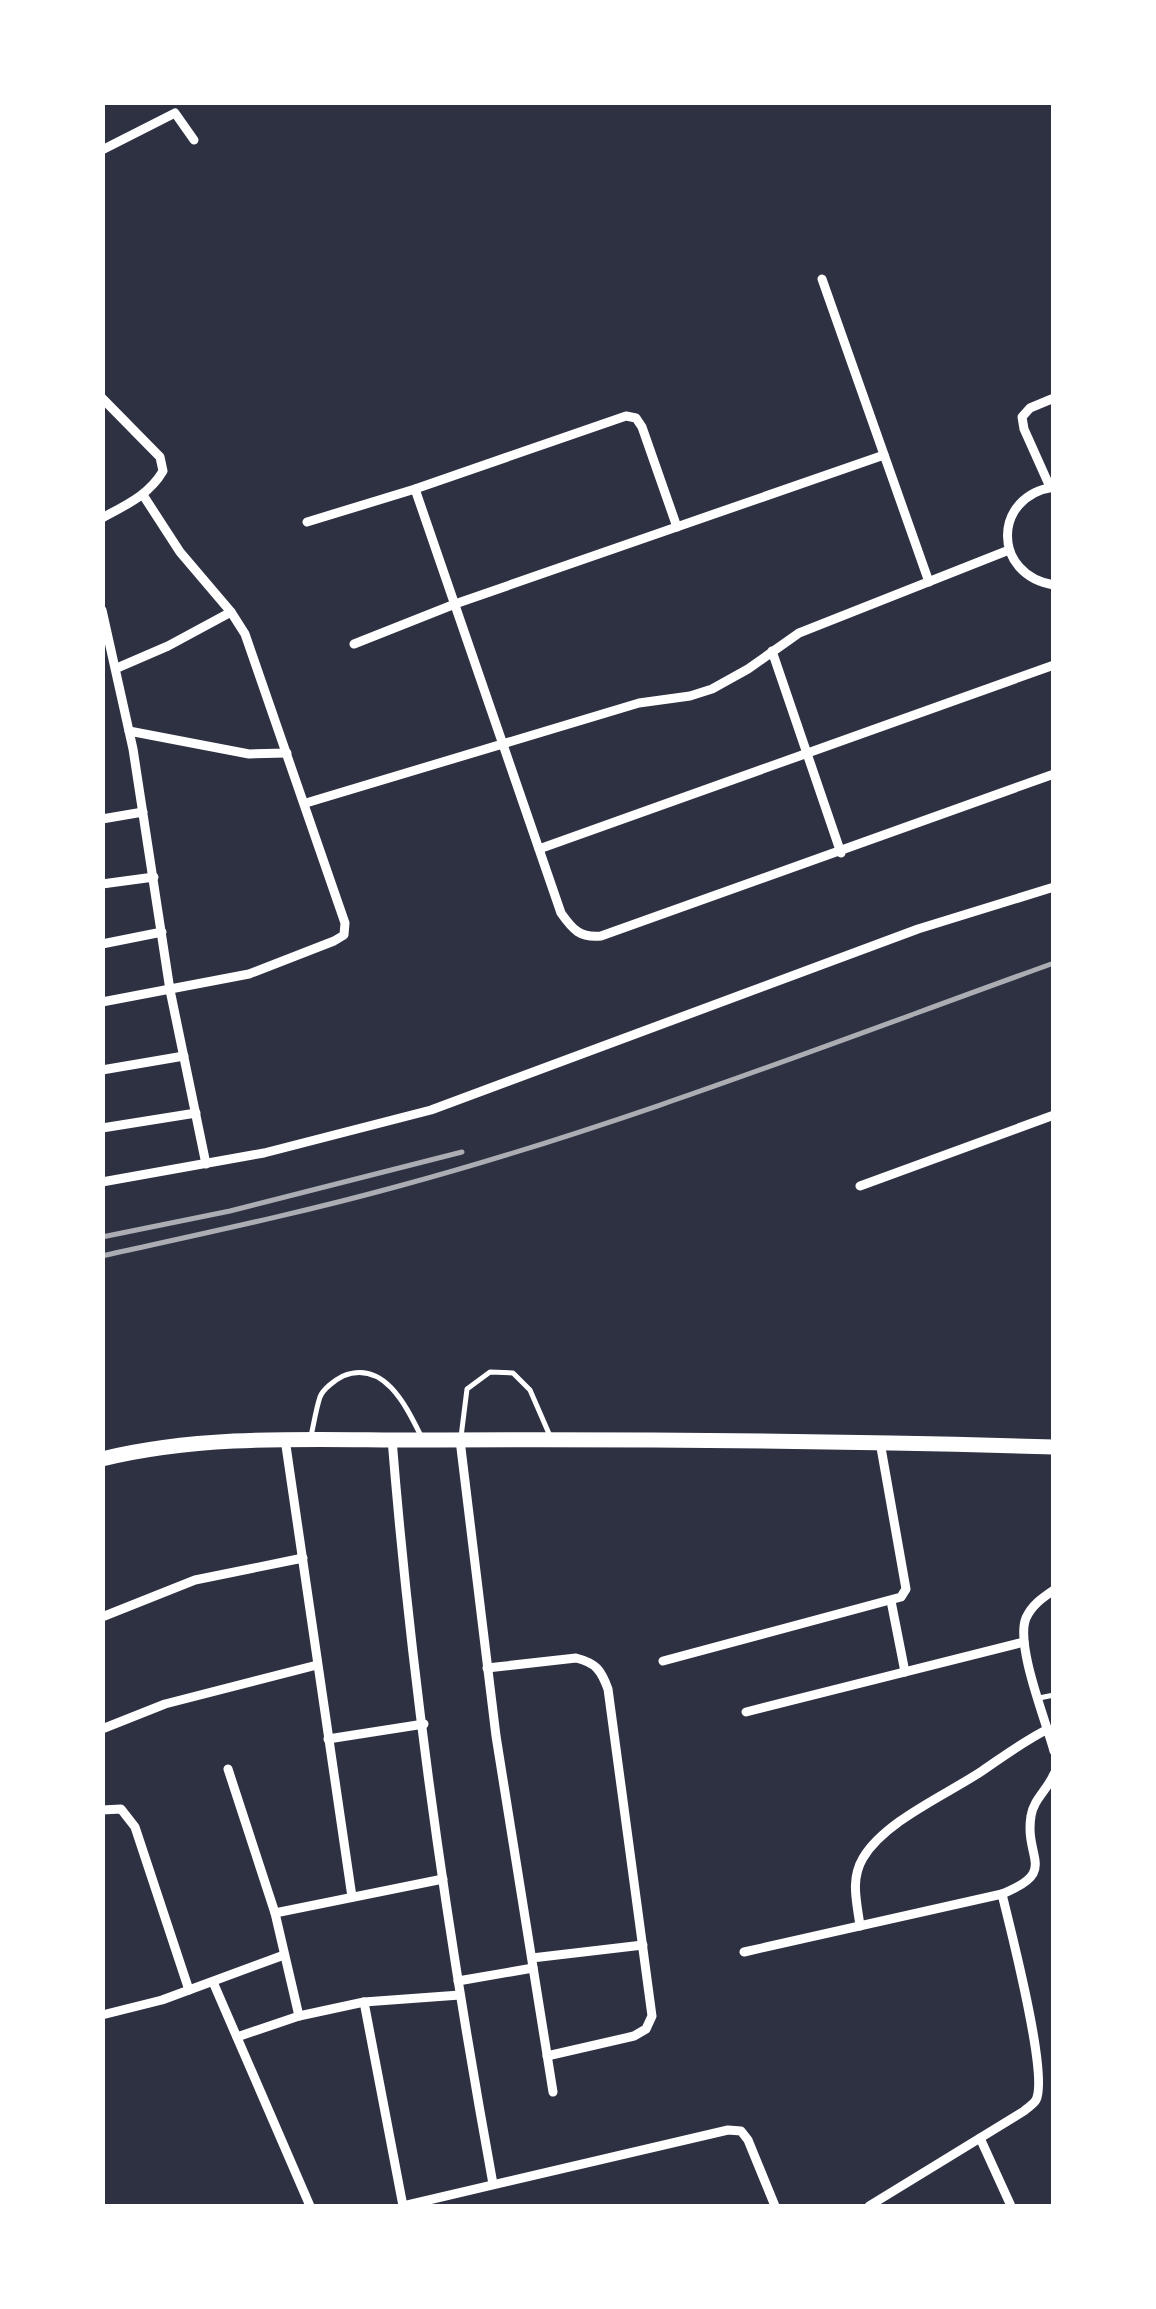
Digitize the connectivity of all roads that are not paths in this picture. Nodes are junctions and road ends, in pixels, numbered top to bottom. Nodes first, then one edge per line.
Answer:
1 (194, 140) dead end
2 (102, 150) edge
3 (822, 279) dead end
4 (102, 398) edge
5 (1054, 398) edge
6 (884, 456) junction
7 (1052, 487) edge
8 (415, 489) junction
9 (142, 495) junction
10 (102, 518) edge
11 (307, 522) dead end
12 (677, 527) junction
13 (1009, 550) junction
14 (929, 582) junction
15 (1054, 585) edge
16 (455, 604) junction
17 (102, 610) edge
18 (231, 612) junction
19 (107, 640) edge
20 (354, 644) dead end
21 (772, 652) junction
22 (1054, 665) edge
23 (117, 668) junction
24 (130, 731) junction
25 (504, 744) junction
26 (287, 753) junction
27 (806, 754) junction
28 (1054, 774) edge
29 (306, 804) junction
30 (143, 812) junction
31 (102, 819) edge
32 (539, 850) junction
33 (841, 852) junction
34 (154, 877) junction
35 (102, 884) edge
36 (1054, 887) edge
37 (162, 932) junction
38 (102, 944) edge
39 (170, 990) junction
40 (102, 1002) edge
41 (184, 1056) junction
42 (102, 1070) edge
43 (196, 1113) junction
44 (1054, 1115) edge
45 (102, 1128) edge
46 (206, 1164) junction
47 (102, 1182) edge
48 (860, 1186) dead end
49 (551, 1438) junction
50 (285, 1439) junction
51 (311, 1439) junction
52 (392, 1440) junction
53 (423, 1440) junction
54 (460, 1440) junction
55 (880, 1442) junction
56 (1054, 1447) edge
57 (102, 1459) edge
58 (303, 1558) junction
59 (1054, 1590) edge
60 (891, 1601) junction
61 (102, 1617) edge
62 (1024, 1642) junction
63 (663, 1661) dead end
64 (317, 1666) junction
65 (487, 1668) junction
66 (904, 1672) junction
67 (1054, 1695) edge
68 (1040, 1698) junction
69 (746, 1712) dead end
70 (424, 1724) junction
71 (102, 1729) edge
72 (1048, 1729) junction
73 (328, 1740) junction
74 (1054, 1750) edge
75 (228, 1769) dead end
76 (1054, 1774) edge
77 (102, 1810) edge
78 (442, 1879) junction
79 (1002, 1894) junction
80 (352, 1898) junction
81 (275, 1913) junction
82 (860, 1926) junction
83 (642, 1946) junction
84 (744, 1952) dead end
85 (284, 1956) junction
86 (533, 1963) junction
87 (458, 1981) junction
88 (213, 1982) junction
89 (189, 1990) junction
90 (460, 1995) junction
91 (364, 2002) junction
92 (102, 2015) edge
93 (299, 2016) junction
94 (237, 2037) junction
95 (547, 2056) junction
96 (553, 2092) dead end
97 (980, 2138) junction
98 (493, 2184) junction
99 (310, 2206) edge
100 (402, 2206) edge
101 (775, 2206) edge
102 (869, 2206) edge
103 (1011, 2206) edge

1 - 2 street
3 - 6 street
4 - 9 street
5 - 7 street
6 - 12 street
6 - 14 street
7 - 13 street
8 - 11 street
8 - 12 street
8 - 16 street
9 - 10 street
9 - 18 street
12 - 16 street
13 - 14 street
13 - 15 street
14 - 21 street
16 - 20 street
16 - 25 street
17 - 19 street
18 - 23 street
18 - 26 street
19 - 23 street
21 - 25 street
21 - 27 street
22 - 27 street
23 - 24 street
24 - 26 street
24 - 30 street
25 - 29 street
25 - 32 street
26 - 29 street
27 - 32 street
27 - 33 street
28 - 33 street
29 - 39 street
30 - 31 street
30 - 34 street
32 - 33 street
34 - 35 street
34 - 37 street
36 - 46 street
37 - 38 street
37 - 39 street
39 - 40 street
39 - 41 street
41 - 42 street
41 - 43 street
43 - 45 street
43 - 46 street
44 - 48 street
46 - 47 street
49 - 54 highway
49 - 54 lane
49 - 55 highway
50 - 51 highway
50 - 57 highway
50 - 58 street
51 - 52 highway
51 - 53 lane
52 - 53 highway
52 - 70 street
53 - 54 highway
54 - 65 street
55 - 56 highway
55 - 60 street
58 - 61 street
58 - 64 street
59 - 62 street
60 - 63 street
60 - 66 street
62 - 66 street
62 - 68 street
64 - 71 street
64 - 73 street
65 - 83 street
65 - 86 street
66 - 69 street
67 - 68 lane
68 - 72 street
70 - 73 street
70 - 78 street
72 - 74 street
72 - 82 street
73 - 80 street
75 - 81 street
76 - 79 street
77 - 89 street
78 - 80 street
78 - 87 street
79 - 82 street
79 - 97 street
80 - 81 street
81 - 85 street
82 - 84 street
83 - 86 street
83 - 95 street
85 - 88 street
85 - 93 street
86 - 87 street
86 - 95 street
87 - 90 street
88 - 89 street
88 - 94 street
89 - 92 street
90 - 91 street
90 - 98 street
91 - 93 street
91 - 100 street
93 - 94 street
94 - 99 street
95 - 96 street
97 - 102 street
97 - 103 street
98 - 100 street
98 - 101 street

